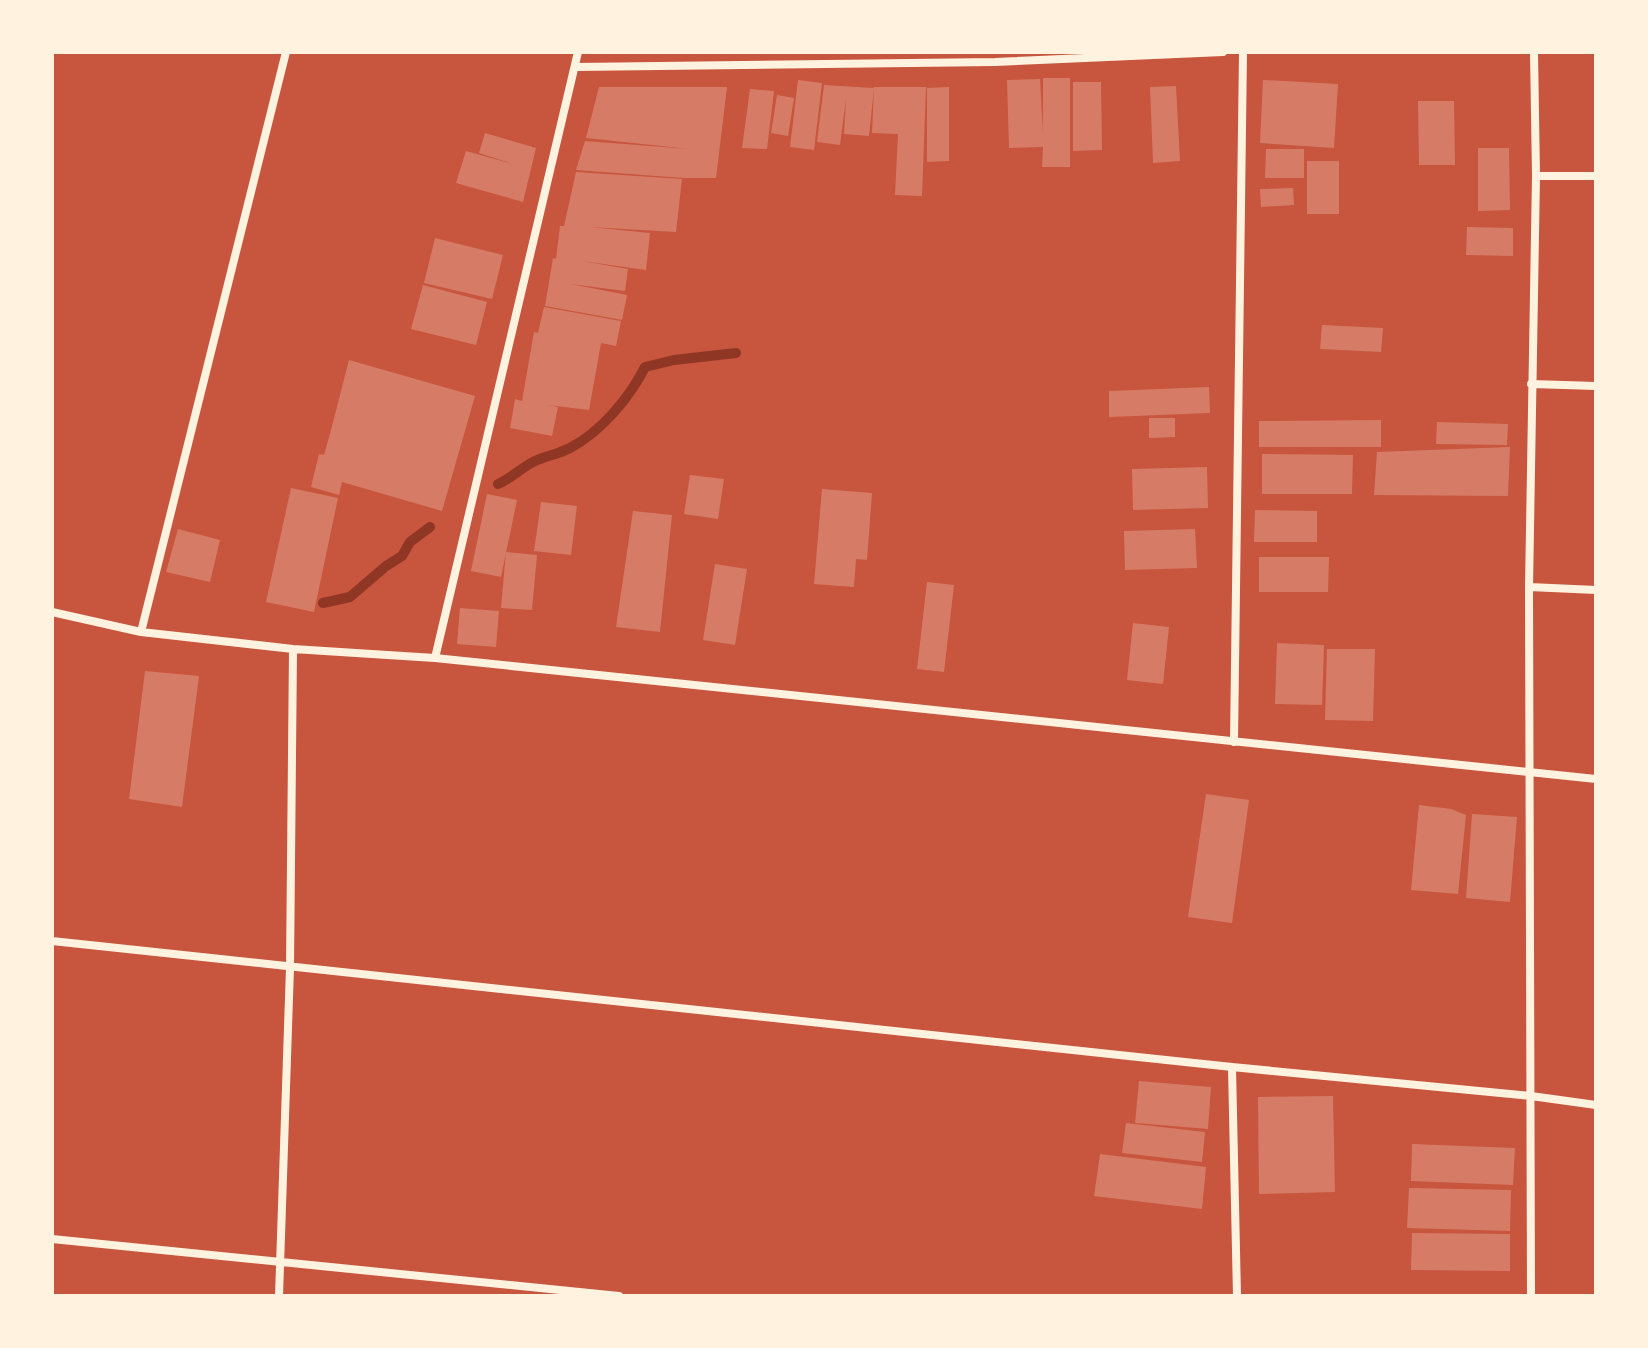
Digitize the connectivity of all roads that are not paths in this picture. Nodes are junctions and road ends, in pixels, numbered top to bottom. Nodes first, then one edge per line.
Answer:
1 (286, 52) edge
2 (578, 52) edge
3 (1223, 52) edge
4 (1243, 52) edge
5 (1534, 52) edge
6 (996, 57) edge
7 (575, 67) junction
8 (1536, 176) junction
9 (1596, 176) edge
10 (1531, 384) junction
11 (1596, 386) edge
12 (1529, 587) junction
13 (1596, 590) edge
14 (52, 612) edge
15 (141, 632) junction
16 (293, 649) junction
17 (435, 658) junction
18 (1234, 742) junction
19 (1530, 773) junction
20 (1596, 779) edge
21 (52, 941) edge
22 (290, 968) junction
23 (1232, 1067) junction
24 (1531, 1096) junction
25 (1596, 1105) edge
26 (52, 1239) edge
27 (280, 1262) junction
28 (279, 1296) edge
29 (619, 1296) edge
30 (1237, 1296) edge
31 (1531, 1296) edge

1 - 15 street
2 - 7 street
3 - 6 street
4 - 18 street
5 - 8 street
6 - 7 street
7 - 17 street
8 - 9 street
8 - 10 street
10 - 11 street
10 - 12 street
12 - 13 street
12 - 19 street
14 - 15 street
15 - 16 street
16 - 17 street
16 - 22 street
17 - 18 street
18 - 19 street
19 - 20 street
19 - 24 street
21 - 22 street
22 - 23 street
22 - 27 street
23 - 24 street
23 - 30 street
24 - 25 street
24 - 31 street
26 - 27 street
27 - 28 street
27 - 29 street

